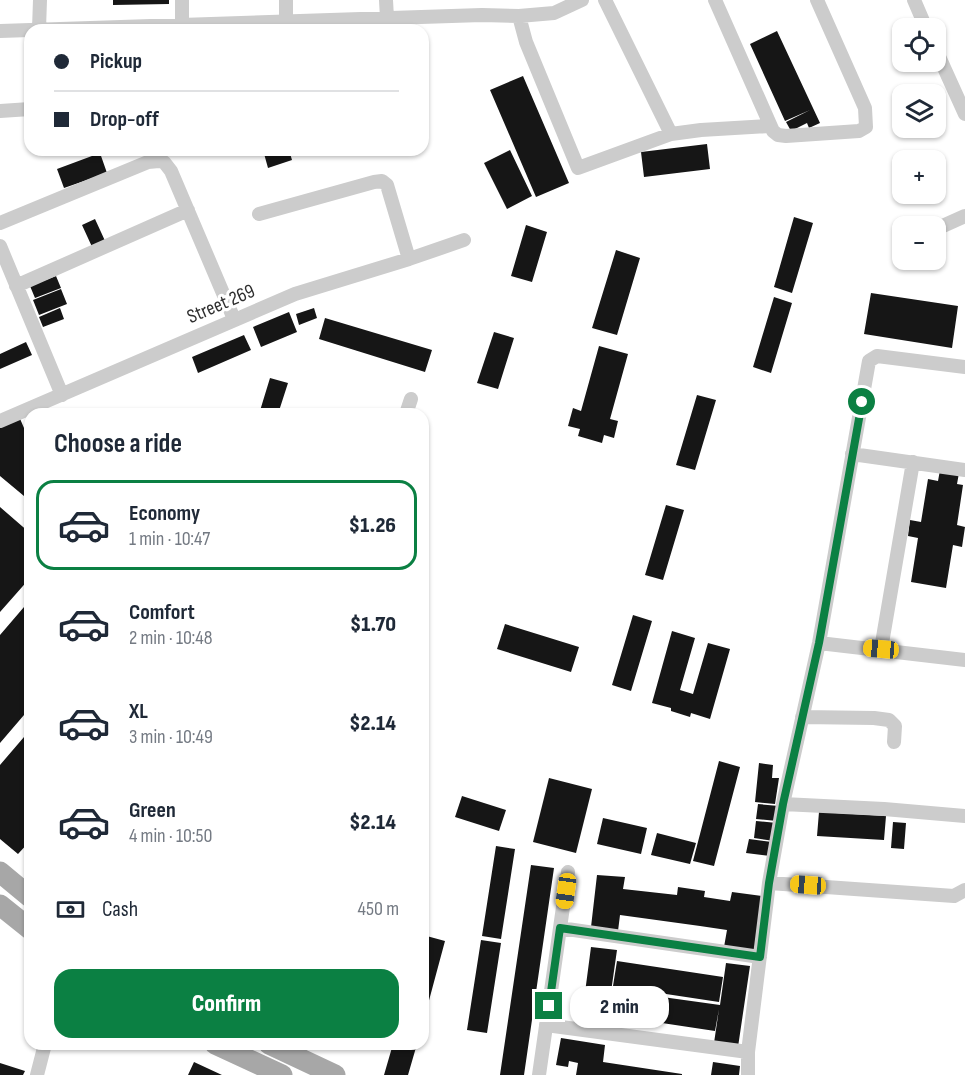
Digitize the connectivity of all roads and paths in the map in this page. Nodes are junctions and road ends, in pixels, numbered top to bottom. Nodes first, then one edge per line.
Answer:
1 (40, 0) edge
2 (182, 0) edge
3 (286, 0) edge
4 (386, 0) edge
5 (482, 0) edge
6 (582, 0) edge
7 (605, 0) edge
8 (715, 0) edge
9 (817, 0) edge
10 (914, 0) edge
11 (482, 15) junction
12 (519, 16) junction
13 (387, 18) junction
14 (922, 18) edge
15 (286, 21) junction
16 (39, 24) edge
17 (182, 24) edge
18 (208, 24) edge
19 (24, 30) edge
20 (0, 31) edge
21 (946, 72) edge
22 (24, 109) edge
23 (0, 111) edge
24 (965, 114) edge
25 (770, 126) junction
26 (671, 134) junction
27 (188, 210) junction
28 (259, 214) dead end
29 (965, 216) edge
30 (0, 222) edge
31 (946, 225) edge
32 (464, 240) dead end
33 (0, 246) edge
34 (409, 259) junction
35 (16, 286) junction
36 (234, 319) junction
37 (965, 367) edge
38 (62, 395) junction
39 (411, 399) dead end
40 (31, 408) edge
41 (407, 408) edge
42 (24, 411) edge
43 (0, 421) edge
44 (852, 454) junction
45 (913, 462) junction
46 (965, 470) edge
47 (819, 643) junction
48 (881, 649) junction
49 (965, 660) edge
50 (802, 717) junction
51 (894, 742) dead end
52 (783, 804) junction
53 (965, 816) edge
54 (0, 872) edge
55 (568, 872) dead end
56 (769, 883) junction
57 (965, 890) edge
58 (24, 892) edge
59 (0, 905) edge
60 (24, 924) edge
61 (560, 928) junction
62 (760, 957) junction
63 (546, 1025) junction
64 (43, 1050) edge
65 (229, 1050) edge
66 (282, 1050) edge
67 (748, 1053) junction
68 (37, 1075) edge
69 (282, 1075) edge
70 (335, 1075) edge
71 (539, 1075) edge
72 (748, 1075) edge

1 - 16 street
2 - 17 street
3 - 15 street
4 - 13 street
5 - 11 street
6 - 12 street
7 - 26 street
8 - 25 street
9 - 25 street
10 - 14 street
11 - 12 street
11 - 13 street
12 - 26 street
13 - 15 street
15 - 18 street
19 - 20 street
21 - 24 street
22 - 23 street
25 - 26 street
27 - 30 street
27 - 35 street
27 - 36 street
28 - 34 street
29 - 31 street
32 - 34 street, Street 269
33 - 35 street
34 - 36 street, Street 269
35 - 38 street
36 - 38 street, Street 269
37 - 44 street
38 - 40 street, Street 269
39 - 41 street
42 - 43 street, Street 269
44 - 45 street
44 - 47 street
45 - 46 street
45 - 48 street
47 - 48 street
47 - 50 street
48 - 49 street
50 - 51 street
50 - 52 street
52 - 53 street
52 - 56 street
54 - 58 main road
55 - 61 street
56 - 57 street
56 - 62 street
59 - 60 main road
61 - 62 street
61 - 63 street
62 - 67 street
63 - 67 street
63 - 71 street
64 - 68 street
65 - 69 main road
66 - 70 main road
67 - 72 street

